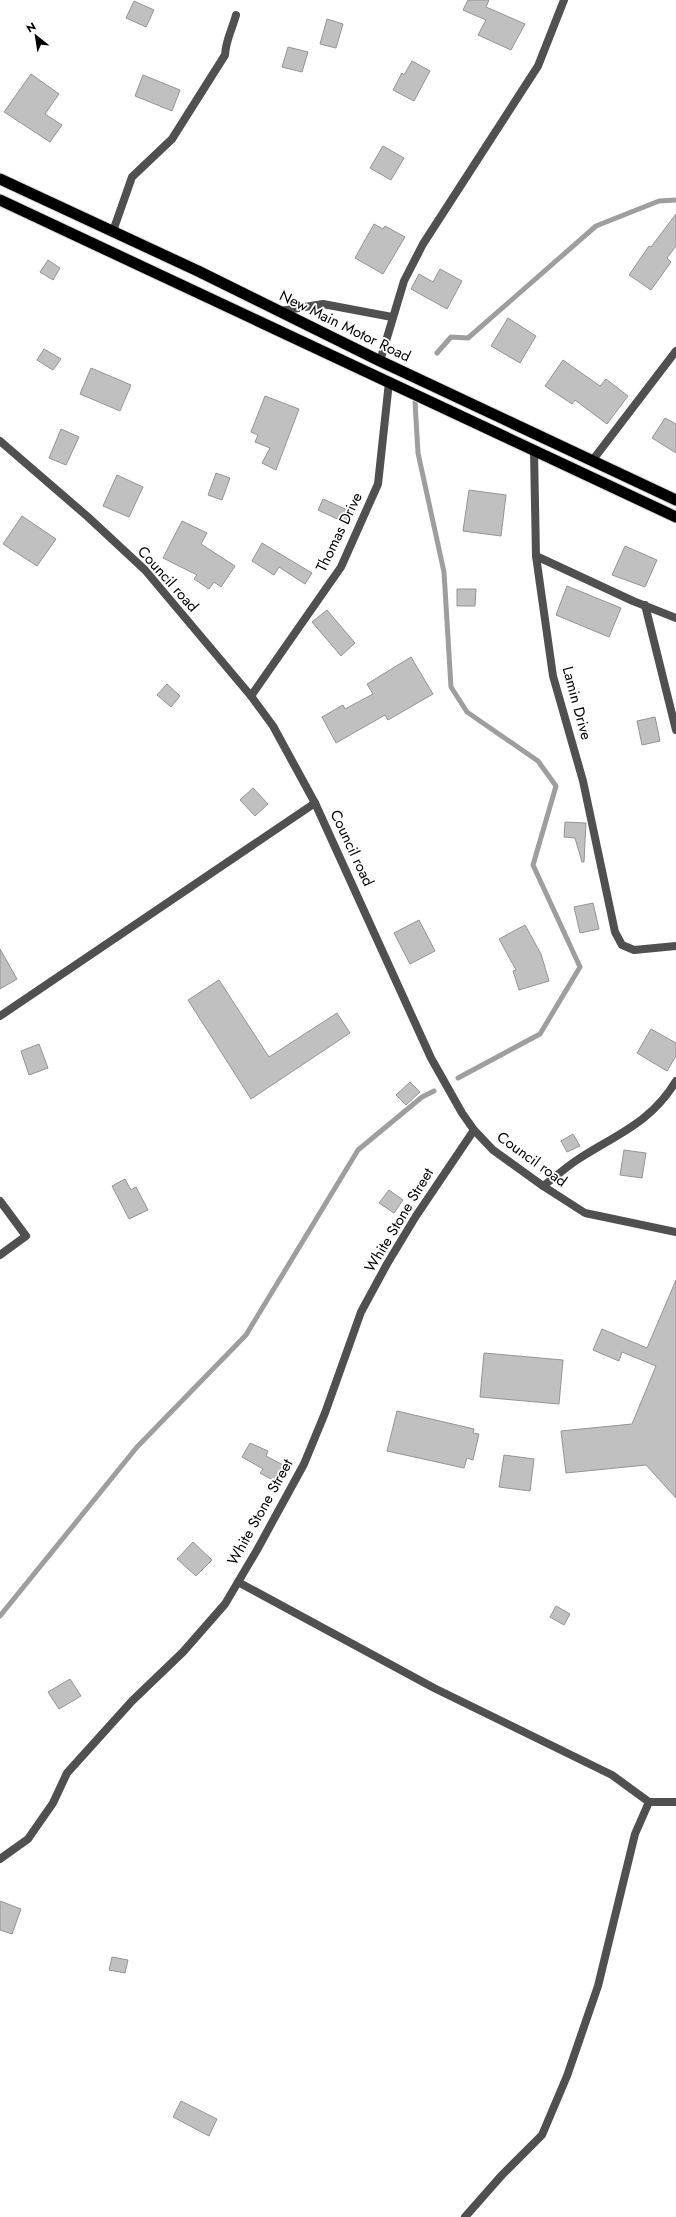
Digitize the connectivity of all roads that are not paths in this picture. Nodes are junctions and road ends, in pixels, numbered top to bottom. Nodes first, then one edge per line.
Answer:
1 (564, 0) edge
2 (236, 15) dead end
3 (0, 179) edge
4 (0, 200) edge
5 (113, 231) junction
6 (280, 311) junction
7 (392, 317) junction
8 (676, 351) edge
9 (380, 361) junction
10 (389, 382) junction
11 (0, 441) edge
12 (534, 451) junction
13 (592, 461) junction
14 (676, 500) edge
15 (676, 517) edge
16 (536, 556) junction
17 (645, 605) junction
18 (676, 618) edge
19 (251, 696) junction
20 (676, 730) edge
21 (315, 803) junction
22 (676, 946) edge
23 (0, 1016) edge
24 (676, 1081) edge
25 (474, 1130) junction
26 (543, 1186) junction
27 (0, 1201) edge
28 (676, 1232) edge
29 (0, 1255) edge
30 (238, 1582) junction
31 (649, 1802) junction
32 (676, 1802) edge
33 (0, 1859) edge
34 (465, 2217) edge

1 - 7 street
2 - 5 street
3 - 5 highway, New Main Motor Road
4 - 10 highway, New Main Motor Road
5 - 6 highway, New Main Motor Road
6 - 7 street
6 - 9 highway, New Main Motor Road
7 - 9 street
8 - 13 street
9 - 13 highway, New Main Motor Road
10 - 12 highway, New Main Motor Road
10 - 19 street, Thomas Drive
11 - 19 street, Council road
12 - 15 highway, New Main Motor Road
12 - 16 street, Lamin Drive
13 - 14 highway, New Main Motor Road
16 - 17 street
16 - 22 street, Lamin Drive
17 - 18 street
17 - 20 street
19 - 21 street, Council road
21 - 23 street
21 - 25 street, Council road
24 - 26 street
25 - 26 street, Council road
25 - 30 street, White Stone Street
26 - 28 street, Council road
27 - 29 street
30 - 31 street
30 - 33 street, White Stone Street
31 - 32 street
31 - 34 street

